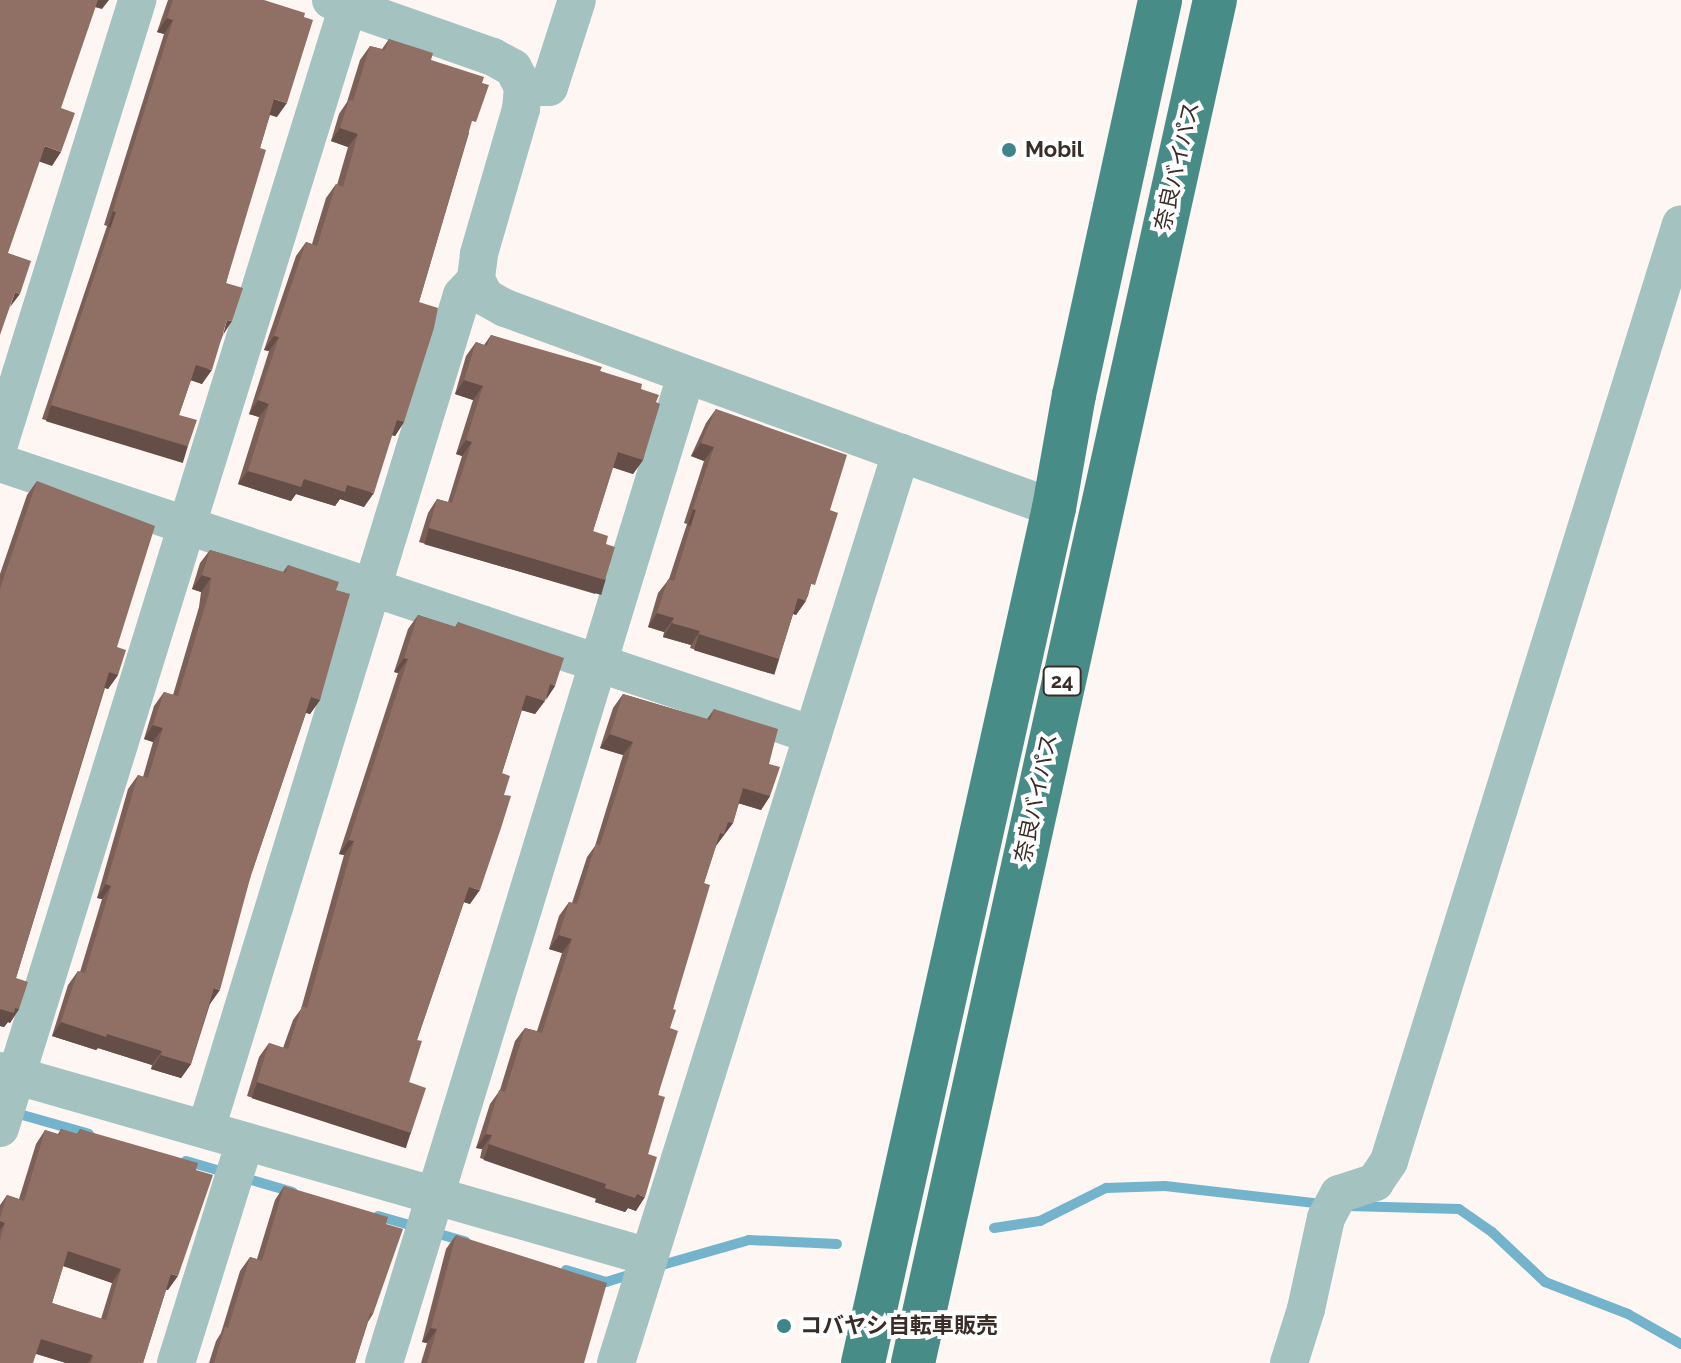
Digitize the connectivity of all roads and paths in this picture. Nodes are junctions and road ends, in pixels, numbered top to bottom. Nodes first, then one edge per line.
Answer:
1 (137, 0) edge
2 (577, 0) edge
3 (1160, 0) edge
4 (1215, 0) edge
5 (340, 3) edge
6 (523, 87) junction
7 (1681, 224) edge
8 (476, 280) junction
9 (686, 376) junction
10 (0, 441) edge
11 (901, 453) junction
12 (0, 463) edge
13 (1054, 508) junction
14 (186, 526) junction
15 (374, 588) junction
16 (598, 663) junction
17 (813, 735) junction
18 (8, 1074) edge
19 (0, 1128) edge
20 (206, 1129) junction
21 (245, 1141) junction
22 (435, 1196) junction
23 (649, 1257) junction
24 (176, 1363) edge
25 (384, 1363) edge
26 (616, 1363) edge
27 (863, 1363) edge
28 (913, 1363) edge
29 (1289, 1363) edge

1 - 10 street
2 - 6 street
3 - 13 highway, 奈良バイパス / 24
4 - 28 highway, 奈良バイパス / 24
5 - 6 street
5 - 14 street
6 - 8 street
7 - 29 street
8 - 9 street
8 - 15 street
9 - 11 street
9 - 16 street
11 - 13 street
11 - 17 street
12 - 14 street
13 - 27 highway, 奈良バイパス / 24
14 - 15 street
14 - 18 street
15 - 16 street
15 - 20 street
16 - 17 street
16 - 22 street
17 - 23 street
18 - 19 street
18 - 20 street
20 - 21 street
21 - 22 street
21 - 24 street
22 - 23 street
22 - 25 street
23 - 26 street

